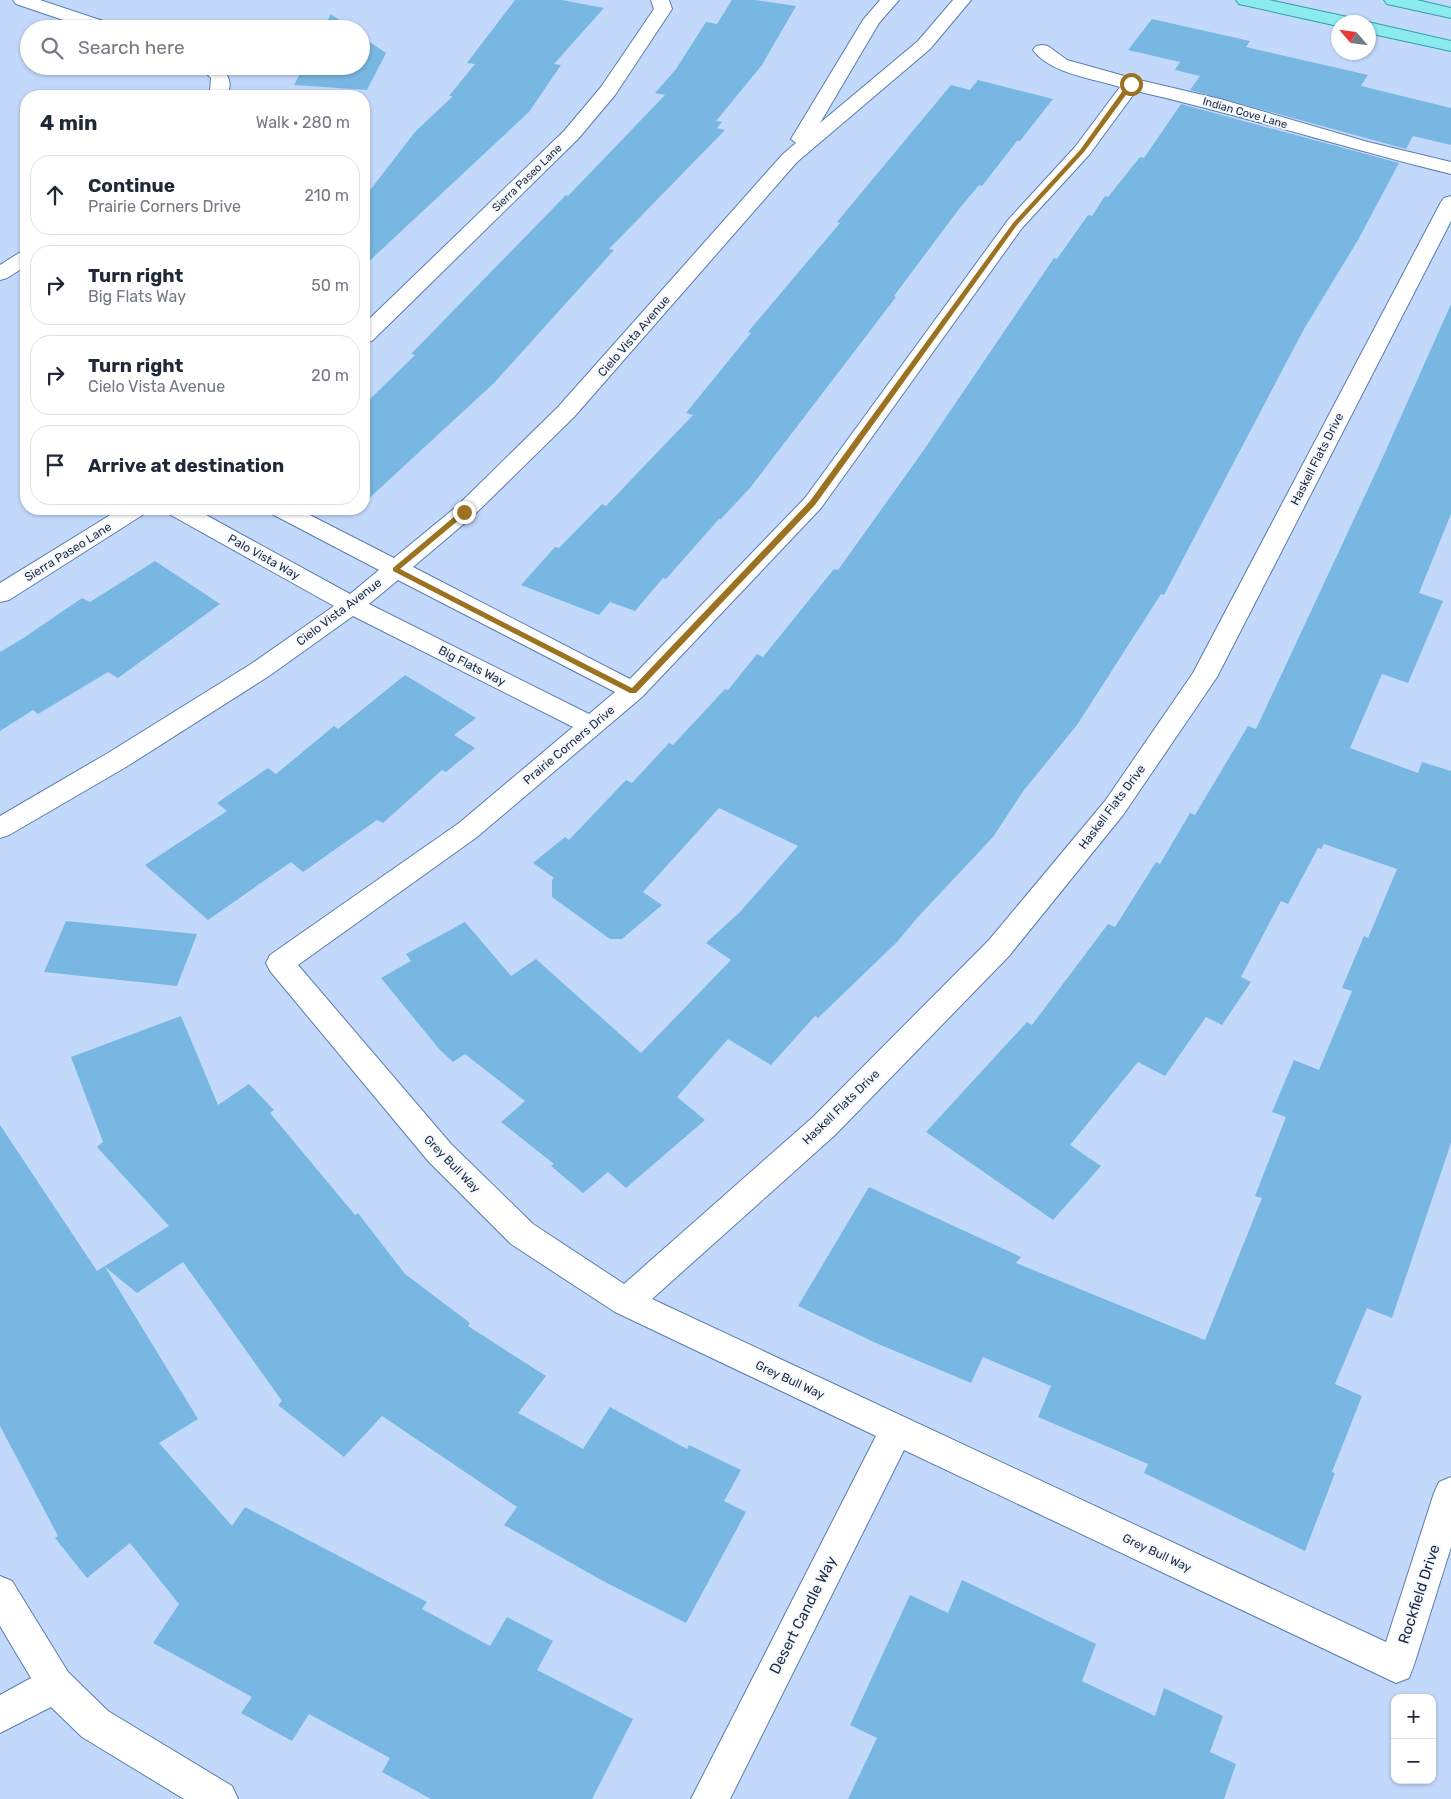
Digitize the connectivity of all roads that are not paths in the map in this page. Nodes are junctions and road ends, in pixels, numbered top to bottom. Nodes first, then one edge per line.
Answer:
1 (22, 0) edge
2 (660, 0) edge
3 (890, 0) edge
4 (962, 0) edge
5 (1245, 0) edge
6 (1394, 0) edge
7 (1451, 13) edge
8 (1331, 19) edge
9 (83, 20) edge
10 (1376, 29) edge
11 (1451, 46) edge
12 (1042, 50) dead end
13 (215, 75) edge
14 (1131, 84) junction
15 (218, 90) edge
16 (790, 158) junction
17 (1451, 168) edge
18 (1451, 202) edge
19 (20, 261) edge
20 (0, 274) edge
21 (370, 330) edge
22 (126, 515) edge
23 (188, 515) edge
24 (291, 515) edge
25 (395, 570) junction
26 (0, 594) edge
27 (352, 605) junction
28 (633, 691) junction
29 (592, 726) junction
30 (0, 828) edge
31 (280, 963) joint
32 (626, 1302) junction
33 (896, 1430) junction
34 (1451, 1493) edge
35 (0, 1593) edge
36 (1396, 1665) joint
37 (55, 1685) junction
38 (0, 1715) edge
39 (219, 1799) edge
40 (710, 1799) edge

1 - 9 street
2 - 21 street, Sierra Paseo Lane
3 - 16 street, Cielo Vista Avenue
4 - 16 street, Cielo Vista Avenue
5 - 8 main road
6 - 7 main road
10 - 11 main road
12 - 14 street, Indian Cove Lane
13 - 15 street
14 - 17 street, Indian Cove Lane
14 - 28 street, Prairie Corners Drive
16 - 25 street, Cielo Vista Avenue
18 - 32 street, Haskell Flats Drive
19 - 20 street
22 - 26 street, Sierra Paseo Lane
23 - 27 street, Palo Vista Way
24 - 25 street
25 - 27 street, Cielo Vista Avenue
25 - 28 street
27 - 29 street, Big Flats Way
27 - 30 street, Cielo Vista Avenue
28 - 29 street, Prairie Corners Drive
29 - 31 street, Prairie Corners Drive
31 - 32 street, Grey Bull Way
32 - 33 street, Grey Bull Way
33 - 36 street, Grey Bull Way
33 - 40 street, Desert Candle Way
34 - 36 street, Rockfield Drive
35 - 37 street
37 - 38 street
37 - 39 street

